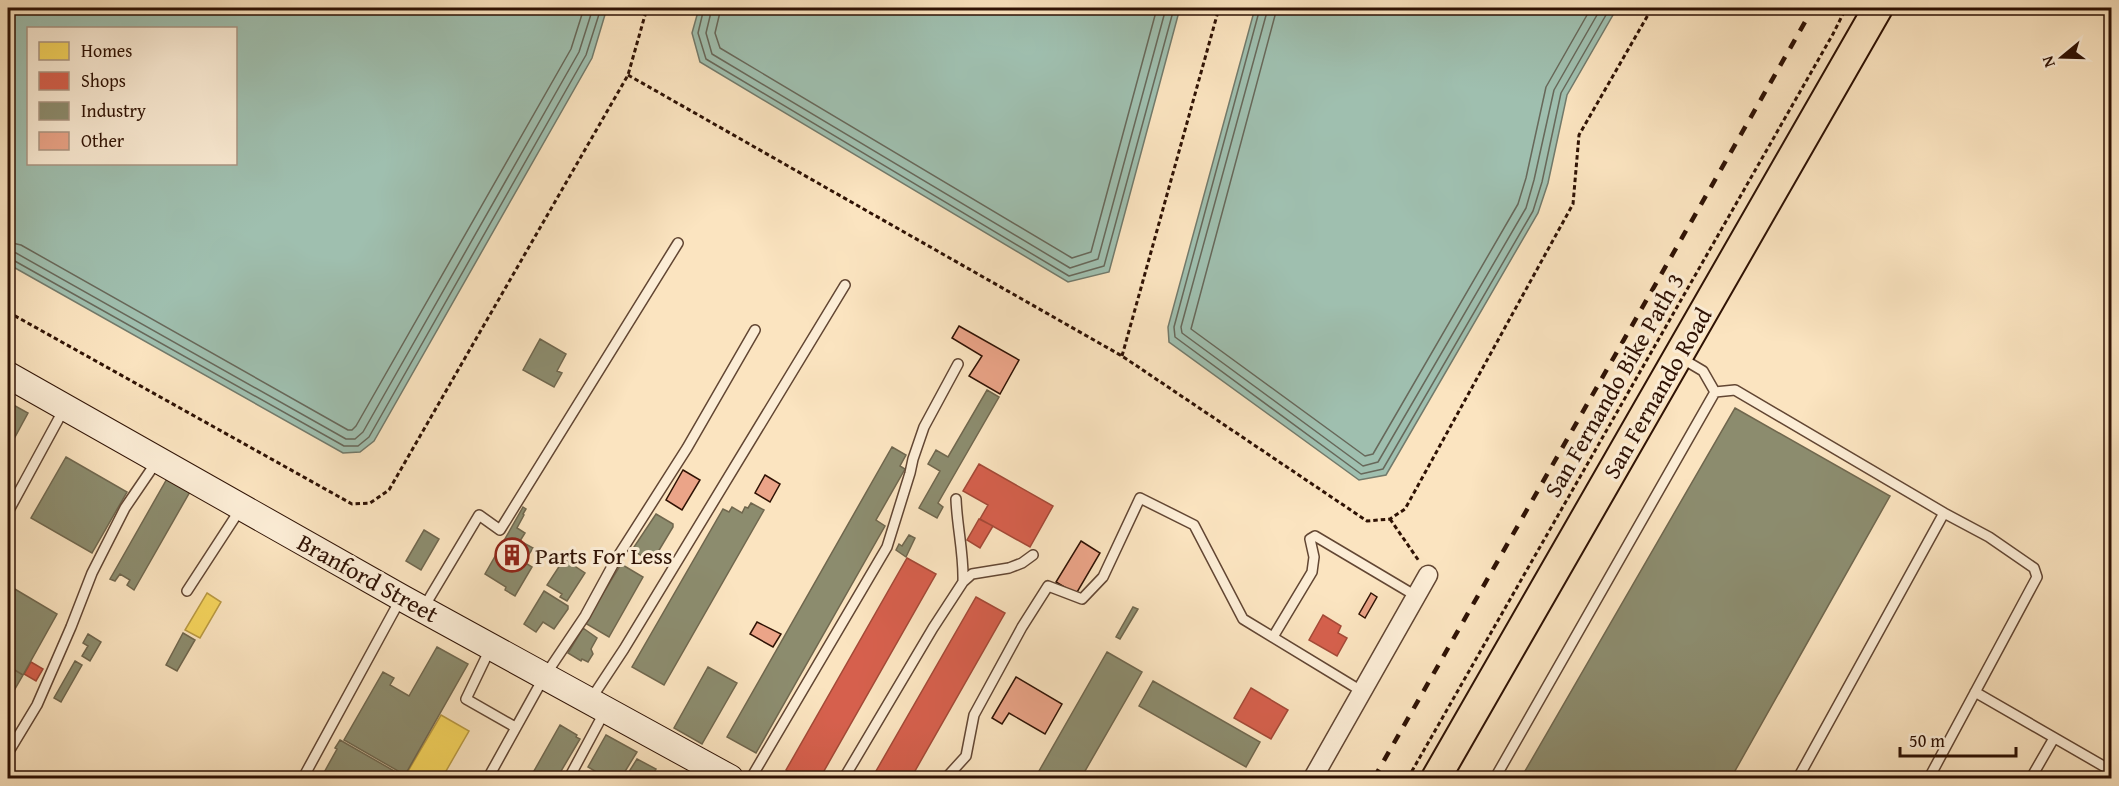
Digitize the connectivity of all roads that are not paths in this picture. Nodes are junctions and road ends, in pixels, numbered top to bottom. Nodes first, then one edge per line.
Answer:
1 (1878, 8) edge
2 (678, 243) dead end
3 (845, 285) dead end
4 (755, 330) dead end
5 (1678, 356) junction
6 (958, 364) dead end
7 (8, 375) edge
8 (1714, 392) junction
9 (65, 407) junction
10 (158, 459) junction
11 (956, 499) dead end
12 (242, 506) junction
13 (8, 512) edge
14 (1944, 513) junction
15 (1033, 555) dead end
16 (1428, 575) road end
17 (963, 582) junction
18 (187, 591) dead end
19 (1416, 596) junction
20 (412, 604) junction
21 (1273, 637) junction
22 (491, 646) junction
23 (544, 677) junction
24 (1363, 692) junction
25 (1975, 692) junction
26 (597, 706) junction
27 (516, 727) junction
28 (2054, 738) junction
29 (8, 753) edge
30 (2112, 771) edge
31 (303, 778) edge
32 (488, 778) edge
33 (569, 778) edge
34 (730, 778) edge
35 (751, 778) edge
36 (844, 778) edge
37 (946, 778) edge
38 (1313, 778) edge
39 (1436, 778) edge
40 (1495, 778) edge
41 (1798, 778) edge
42 (1929, 778) edge
43 (2031, 778) edge

1 - 5 main road, San Fernando Road
2 - 20 lane
3 - 26 lane
4 - 23 lane
5 - 8 lane
5 - 39 main road, San Fernando Road
6 - 35 lane
7 - 9 main road, Branford Street
8 - 14 lane
8 - 40 lane
9 - 10 main road, Branford Street
9 - 13 lane
10 - 12 main road, Branford Street
10 - 29 lane
11 - 17 lane
12 - 18 lane
12 - 20 main road, Branford Street
14 - 25 lane
14 - 41 lane
15 - 17 lane
16 - 19 street
17 - 36 lane
19 - 21 lane
19 - 24 street
20 - 22 main road, Branford Street
20 - 31 lane
21 - 24 lane
21 - 37 lane
22 - 23 main road, Branford Street
22 - 27 lane
23 - 26 main road, Branford Street
23 - 27 lane
24 - 38 street
25 - 28 lane
25 - 42 lane
26 - 33 lane
26 - 34 main road, Branford Street
27 - 32 lane
28 - 30 lane
28 - 43 lane

